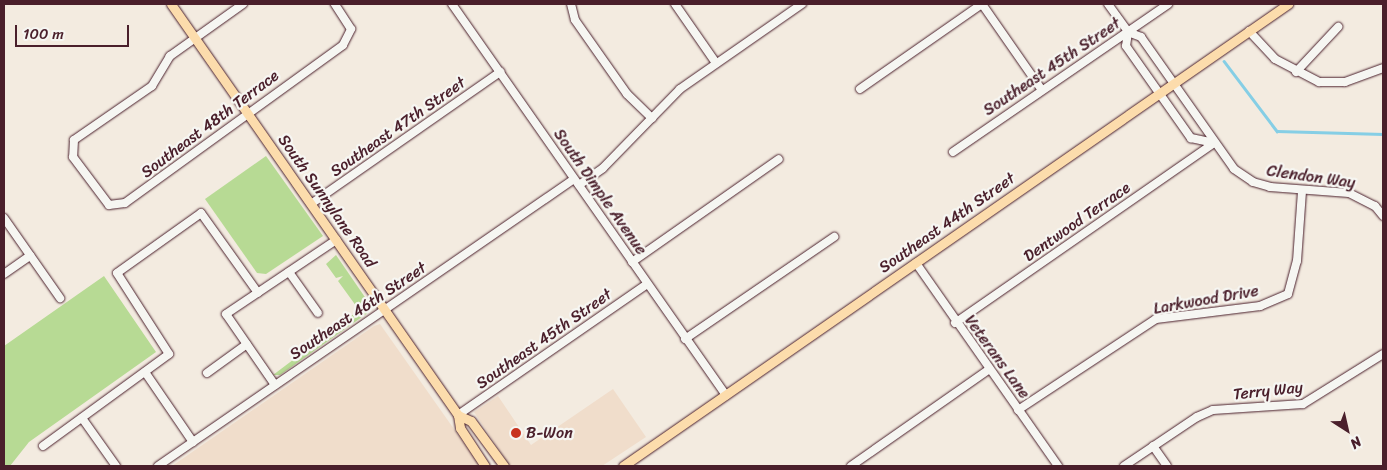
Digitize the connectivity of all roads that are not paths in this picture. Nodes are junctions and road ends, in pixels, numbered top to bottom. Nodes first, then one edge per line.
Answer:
1 (171, 4) edge
2 (243, 4) edge
3 (336, 4) edge
4 (452, 4) edge
5 (675, 4) edge
6 (802, 4) edge
7 (982, 4) edge
8 (1108, 4) edge
9 (1168, 4) edge
10 (1288, 4) edge
11 (571, 7) edge
12 (1338, 27) dead end
13 (1249, 31) junction
14 (1128, 32) junction
15 (195, 38) junction
16 (716, 63) junction
17 (1383, 68) edge
18 (500, 72) junction
19 (1296, 72) junction
20 (1174, 83) junction
21 (860, 89) dead end
22 (1041, 89) junction
23 (1160, 92) junction
24 (247, 112) junction
25 (1195, 114) junction
26 (652, 118) junction
27 (1181, 123) junction
28 (1214, 144) junction
29 (953, 152) dead end
30 (778, 159) dead end
31 (576, 182) junction
32 (1302, 192) junction
33 (311, 204) junction
34 (1383, 216) edge
35 (4, 218) edge
36 (834, 237) dead end
37 (336, 240) junction
38 (30, 256) junction
39 (632, 262) junction
40 (916, 263) junction
41 (289, 272) junction
42 (4, 274) edge
43 (646, 285) junction
44 (258, 293) junction
45 (60, 298) dead end
46 (385, 310) junction
47 (318, 313) dead end
48 (955, 323) junction
49 (685, 339) junction
50 (247, 344) junction
51 (1383, 354) edge
52 (988, 370) junction
53 (146, 372) junction
54 (207, 374) dead end
55 (275, 385) junction
56 (726, 396) junction
57 (1018, 410) junction
58 (458, 415) junction
59 (82, 418) junction
60 (193, 442) junction
61 (43, 446) dead end
62 (1153, 446) junction
63 (116, 466) edge
64 (158, 466) edge
65 (485, 466) edge
66 (504, 466) edge
67 (623, 466) edge
68 (851, 466) edge
69 (1058, 466) edge
70 (1124, 466) edge
71 (1167, 466) edge

1 - 15 main road, South Sunnylane Road
2 - 15 street
3 - 24 street, Southeast 48th Terrace
4 - 18 street, South Dimple Avenue
5 - 16 street
6 - 16 street, Southeast 46th Street
7 - 21 street
7 - 22 street
8 - 14 street, Clendon Way
9 - 14 street, Southeast 45th Street
10 - 13 main road, Southeast 44th Street
11 - 26 street
12 - 19 street
13 - 19 street
13 - 20 main road, Southeast 44th Street
14 - 20 street, Clendon Way
14 - 22 street, Southeast 45th Street
14 - 23 street, Clendon Way
15 - 24 main road, South Sunnylane Road
15 - 24 street, Southeast 48th Terrace
16 - 26 street, Southeast 46th Street
17 - 19 street
18 - 31 street, South Dimple Avenue
18 - 33 street, Southeast 47th Street
20 - 23 main road, Southeast 44th Street
20 - 25 street, Clendon Way
22 - 29 street, Southeast 45th Street
23 - 27 street, Clendon Way
23 - 40 main road, Southeast 44th Street
24 - 33 main road, South Sunnylane Road
25 - 27 street
25 - 28 street, Clendon Way
26 - 31 street, Southeast 46th Street
27 - 28 street, Clendon Way
28 - 32 street, Clendon Way
28 - 48 street, Dentwood Terrace
30 - 39 street
31 - 39 street, South Dimple Avenue
31 - 46 street, Southeast 46th Street
32 - 34 street, Clendon Way
32 - 57 street, Larkwood Drive
33 - 37 main road, South Sunnylane Road
35 - 38 street
36 - 49 street
37 - 41 street
37 - 46 main road, South Sunnylane Road
38 - 42 street
38 - 45 street
39 - 43 street, South Dimple Avenue
40 - 48 street, Veterans Lane
40 - 56 main road, Southeast 44th Street
41 - 44 street
41 - 47 street
43 - 49 street, South Dimple Avenue
43 - 58 street, Southeast 45th Street
44 - 50 street
44 - 53 street
46 - 55 street, Southeast 46th Street
46 - 58 main road, South Sunnylane Road
48 - 52 street, Veterans Lane
49 - 56 street, South Dimple Avenue
50 - 54 street
50 - 55 street
51 - 62 street, Terry Way
52 - 57 street, Veterans Lane
52 - 68 street
53 - 59 street
53 - 60 street
55 - 60 street, Southeast 46th Street
56 - 67 main road, Southeast 44th Street
57 - 69 street, Veterans Lane
58 - 65 main road, South Sunnylane Road
58 - 66 main road, South Sunnylane Road
59 - 61 street
59 - 63 street
60 - 64 street, Southeast 46th Street
62 - 70 street, Terry Way
62 - 71 street

